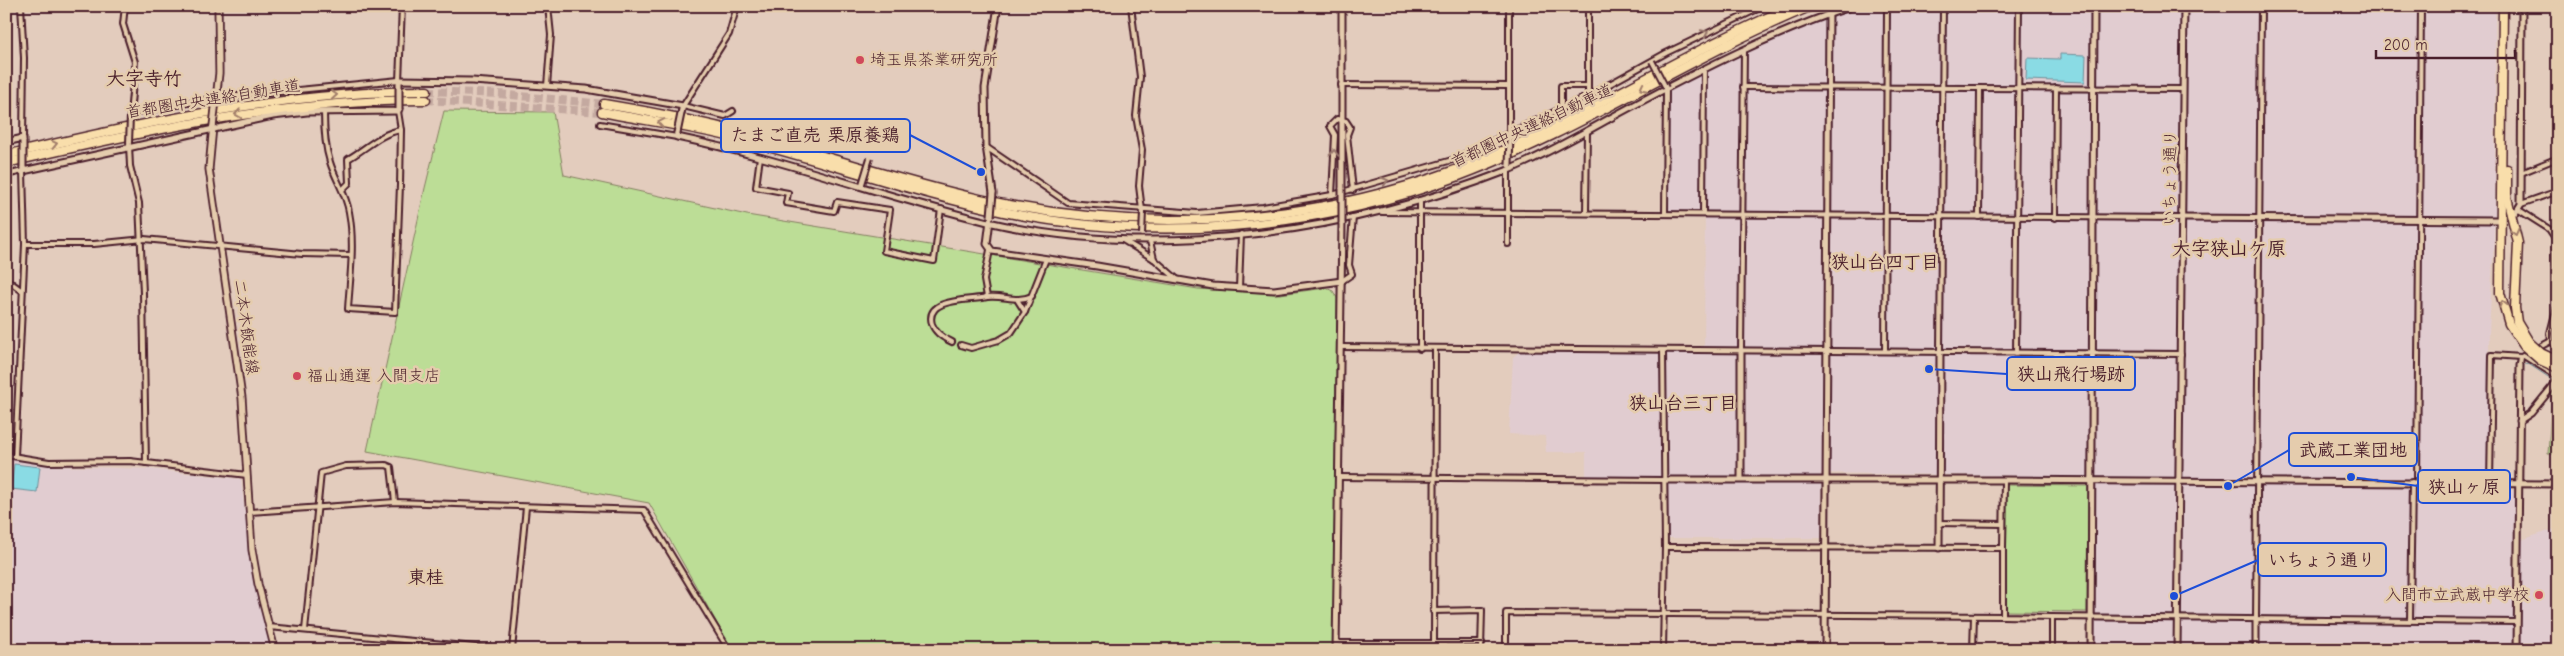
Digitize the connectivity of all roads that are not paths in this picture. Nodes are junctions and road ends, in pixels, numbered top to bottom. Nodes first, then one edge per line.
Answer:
1 (21, 6) edge
2 (125, 6) edge
3 (218, 6) edge
4 (402, 6) edge
5 (548, 6) edge
6 (736, 6) edge
7 (998, 6) edge
8 (1131, 6) edge
9 (1342, 6) edge
10 (1509, 6) edge
11 (1588, 6) edge
12 (1764, 6) edge
13 (1794, 6) edge
14 (1812, 6) edge
15 (1853, 6) edge
16 (1887, 6) edge
17 (1944, 6) edge
18 (2020, 6) edge
19 (2094, 6) edge
20 (2184, 6) edge
21 (2261, 6) edge
22 (2421, 6) edge
23 (2522, 6) edge
24 (2506, 7) edge
25 (1829, 10) edge
26 (1744, 50) junction
27 (1652, 61) junction
28 (1704, 69) junction
29 (399, 81) junction
30 (1341, 85) junction
31 (547, 86) junction
32 (1509, 86) junction
33 (1588, 86) junction
34 (1743, 87) junction
35 (1828, 87) junction
36 (1666, 88) junction
37 (1886, 88) junction
38 (1942, 88) junction
39 (2018, 88) junction
40 (2056, 88) junction
41 (2091, 88) junction
42 (1980, 89) junction
43 (2184, 89) junction
44 (427, 91) tunnel mouth
45 (1588, 96) junction
46 (216, 99) junction
47 (426, 100) tunnel mouth
48 (604, 104) tunnel mouth
49 (683, 107) junction
50 (399, 110) junction
51 (1560, 110) junction
52 (324, 112) junction
53 (602, 112) tunnel mouth
54 (733, 112) dead end
55 (130, 115) junction
56 (1340, 119) junction
57 (600, 124) dead end
58 (212, 128) junction
59 (401, 130) junction
60 (1587, 131) junction
61 (677, 135) junction
62 (1509, 136) junction
63 (23, 140) junction
64 (6, 142) edge
65 (129, 145) junction
66 (986, 146) junction
67 (6, 155) edge
68 (760, 158) junction
69 (870, 158) dead end
70 (2558, 158) edge
71 (6, 163) edge
72 (1508, 168) junction
73 (23, 169) junction
74 (2521, 173) junction
75 (6, 175) edge
76 (862, 185) junction
77 (343, 189) junction
78 (1353, 190) junction
79 (2558, 191) edge
80 (1332, 195) junction
81 (1420, 201) junction
82 (2521, 204) junction
83 (941, 209) junction
84 (1143, 211) junction
85 (2517, 211) joint
86 (1376, 212) junction
87 (1420, 212) junction
88 (1508, 213) junction
89 (1586, 213) junction
90 (1665, 214) junction
91 (1703, 214) junction
92 (1742, 215) junction
93 (1828, 216) junction
94 (1885, 216) junction
95 (1352, 217) junction
96 (1942, 217) junction
97 (1980, 217) junction
98 (2018, 217) junction
99 (2055, 218) junction
100 (2091, 218) junction
101 (2182, 218) junction
102 (2420, 218) junction
103 (2260, 219) junction
104 (2497, 220) dead end
105 (990, 222) junction
106 (1241, 234) junction
107 (1143, 237) junction
108 (1121, 239) junction
109 (140, 240) junction
110 (1150, 240) junction
111 (25, 244) junction
112 (1508, 244) dead end
113 (221, 246) junction
114 (990, 250) junction
115 (351, 255) junction
116 (1046, 259) junction
117 (1154, 259) junction
118 (6, 278) edge
119 (1178, 281) junction
120 (1342, 281) junction
121 (2557, 283) edge
122 (1238, 288) junction
123 (21, 290) junction
124 (1032, 296) junction
125 (987, 297) junction
126 (1018, 301) junction
127 (1025, 312) junction
128 (2552, 341) junction
129 (952, 342) tunnel mouth
130 (2527, 344) junction
131 (961, 345) tunnel mouth
132 (1340, 347) junction
133 (1420, 349) junction
134 (1435, 349) junction
135 (1663, 350) junction
136 (1828, 350) junction
137 (1741, 351) junction
138 (1885, 351) junction
139 (2558, 351) edge
140 (1940, 352) junction
141 (2016, 353) junction
142 (2093, 353) junction
143 (2181, 354) junction
144 (2522, 356) junction
145 (2558, 361) edge
146 (2520, 365) joint
147 (2558, 368) edge
148 (2558, 378) edge
149 (2519, 422) junction
150 (6, 455) edge
151 (15, 456) junction
152 (146, 463) junction
153 (248, 475) junction
154 (1338, 477) junction
155 (1434, 478) junction
156 (1741, 479) junction
157 (1827, 479) junction
158 (1940, 479) junction
159 (1664, 480) junction
160 (2004, 480) junction
161 (2092, 480) junction
162 (2179, 481) junction
163 (2256, 481) junction
164 (2415, 482) junction
165 (2490, 483) junction
166 (2518, 483) junction
167 (2558, 484) edge
168 (394, 502) junction
169 (526, 507) junction
170 (318, 508) junction
171 (250, 512) junction
172 (1939, 523) junction
173 (2004, 524) junction
174 (1665, 547) junction
175 (1826, 547) junction
176 (1939, 548) junction
177 (2003, 548) junction
178 (1433, 611) junction
179 (1663, 614) junction
180 (1825, 615) junction
181 (1974, 616) junction
182 (2003, 616) junction
183 (2052, 617) junction
184 (2091, 617) junction
185 (2177, 617) junction
186 (2256, 619) junction
187 (2410, 620) junction
188 (2517, 622) junction
189 (269, 627) junction
190 (305, 630) junction
191 (1336, 643) junction
192 (1482, 643) junction
193 (1434, 647) edge
194 (276, 650) edge
195 (506, 650) edge
196 (512, 650) edge
197 (729, 650) edge
198 (1336, 650) edge
199 (1482, 650) edge
200 (1506, 650) edge
201 (1663, 650) edge
202 (1825, 650) edge
203 (1973, 650) edge
204 (2052, 650) edge
205 (2091, 650) edge
206 (2177, 650) edge
207 (2256, 650) edge
208 (2517, 650) edge

1 - 63 street
2 - 55 street
3 - 46 main road, 二本木飯能線
4 - 29 street
5 - 31 street
6 - 49 street
7 - 66 street
8 - 84 street
9 - 30 street
10 - 32 street
11 - 33 street
27 -> 12 street
13 - 48 highway, 首都圏中央連絡自動車道
14 -> 53 highway, 首都圏中央連絡自動車道
15 - 25 street
16 - 37 street
17 - 38 street
18 - 39 street
19 - 41 street
20 - 43 street, いちょう通り
21 - 103 street
22 - 102 street
23 - 74 street
24 -> 130 highway
130 -> 24 highway
25 - 26 street
25 - 35 street
26 - 28 street
26 - 34 street
27 - 36 street, bridge
27 - 45 street
28 - 36 street
28 - 91 street
29 - 31 street
29 - 46 street
29 - 50 street, bridge
30 - 32 street
30 - 56 street
31 - 49 street
32 - 62 street
33 - 45 street
33 - 51 street
34 - 35 street
34 - 92 street
35 - 37 street
35 - 93 street
36 - 60 street
36 - 90 street
37 - 38 street
37 - 94 street
38 - 42 street
38 - 96 street
39 - 40 street
39 - 42 street
39 - 98 street
40 - 41 street
40 - 99 street
41 - 43 street
41 - 100 street
42 - 97 street
43 - 101 street, いちょう通り
67 -> 44 highway, 首都圏中央連絡自動車道
45 - 51 street
46 - 55 street
46 - 58 main road, 二本木飯能線, bridge
47 -> 71 highway, 首都圏中央連絡自動車道
49 - 54 street
49 - 61 street, bridge
50 - 52 street
50 - 59 street
51 - 62 street
52 - 58 street
52 - 77 street
55 - 65 street, bridge
56 - 78 street
80 -> 56 street
56 - 120 street, bridge
57 - 61 street
58 - 65 street
58 - 113 main road, 二本木飯能線
59 - 77 street
59 - 115 street
60 - 72 street
60 - 89 street
61 - 68 street
62 - 72 street, bridge
78 -> 62 street
63 - 64 street
63 - 73 street, bridge
65 - 73 street
65 - 109 street
66 - 84 street
66 - 105 street, bridge
68 - 76 street
68 - 83 street
69 - 76 street, bridge
70 - 74 street
72 - 81 street
72 - 88 street
73 - 75 street
73 - 111 street
74 - 82 street
76 - 83 street
77 - 115 street
78 - 80 street
79 - 82 street
80 - 84 street
81 - 86 street
81 - 87 street
82 - 85 street
83 - 105 street
84 - 107 street, bridge
85 - 121 street
86 - 87 street
86 - 95 street
87 - 88 street
87 - 133 street
88 - 89 street
88 - 112 street
89 - 90 street
90 - 91 street
91 - 92 street
92 - 93 street
92 - 137 street
93 - 94 street
93 - 136 street
94 - 96 street
94 - 138 street
95 - 106 street
95 - 120 street
96 - 97 street
96 - 140 street
97 - 98 street
98 - 99 street
98 - 141 street
99 - 100 street
100 - 101 street
100 - 142 street
101 - 103 street
101 - 143 street, いちょう通り
102 - 103 street
102 - 104 street
102 - 164 street
103 - 163 street
105 - 108 street
105 - 114 street
106 - 110 street
106 - 122 street
107 - 108 street
107 - 110 street
108 - 117 street
109 - 111 street
109 - 113 street
109 - 152 street
110 - 117 street
111 - 123 street
113 - 115 street
113 - 153 main road, 二本木飯能線
114 - 116 street
114 - 125 street
116 - 119 street
116 - 124 street
117 - 119 street
118 - 123 street
119 - 122 street
120 - 122 street
120 - 132 street
121 - 128 street
123 - 151 street
124 - 126 street
124 - 127 street
125 - 126 street
125 - 129 street
126 - 127 street
127 - 131 street
128 - 139 street
128 - 144 street
130 - 145 highway, bridge
130 - 147 highway, bridge
132 - 133 street
132 - 154 street
133 - 134 street
134 - 135 street
134 - 155 street
135 - 137 street
135 - 159 street
136 - 137 street
136 - 138 street
136 - 157 street
137 - 156 street
138 - 140 street
140 - 141 street
140 - 158 street
141 - 142 street
142 - 143 street
142 - 161 street
143 - 162 street, いちょう通り
144 - 146 street
144 - 148 street
144 - 165 street
146 - 149 street
148 - 149 street
149 - 166 street
150 - 151 street
151 - 152 street
152 - 153 street
153 - 171 main road, 二本木飯能線
154 - 155 street
154 - 191 street
155 - 159 street
155 - 178 street
156 - 157 street
156 - 159 street
157 - 158 street
157 - 175 street
158 - 160 street
158 - 172 street
159 - 174 street
160 - 161 street
160 - 173 street
161 - 162 street
161 - 184 street
162 - 163 street
162 - 185 street, いちょう通り
163 - 164 street
163 - 186 street
164 - 165 street
164 - 187 street
165 - 166 street
166 - 167 street
166 - 188 street
168 - 169 street
168 - 170 street
168 - 170 street
169 - 196 street
169 - 197 street
170 - 171 street
170 - 190 street
171 - 189 main road, 二本木飯能線
172 - 173 street
172 - 176 street
173 - 177 street
174 - 175 street
174 - 179 street
175 - 176 street
175 - 180 street
176 - 177 street
177 - 182 street
178 - 192 street
178 - 193 street
179 - 180 street
179 - 200 street
179 - 201 street
180 - 181 street
180 - 202 street
181 - 182 street
181 - 203 street
182 - 183 street
183 - 184 street
183 - 204 street
184 - 185 street
184 - 205 street
185 - 186 street
185 - 206 street, いちょう通り
186 - 187 street
186 - 207 street
187 - 188 street
188 - 208 street
189 - 190 street
189 - 194 main road, 二本木飯能線
190 - 195 street
191 - 193 street
191 - 198 street
192 - 193 street
192 - 199 street

